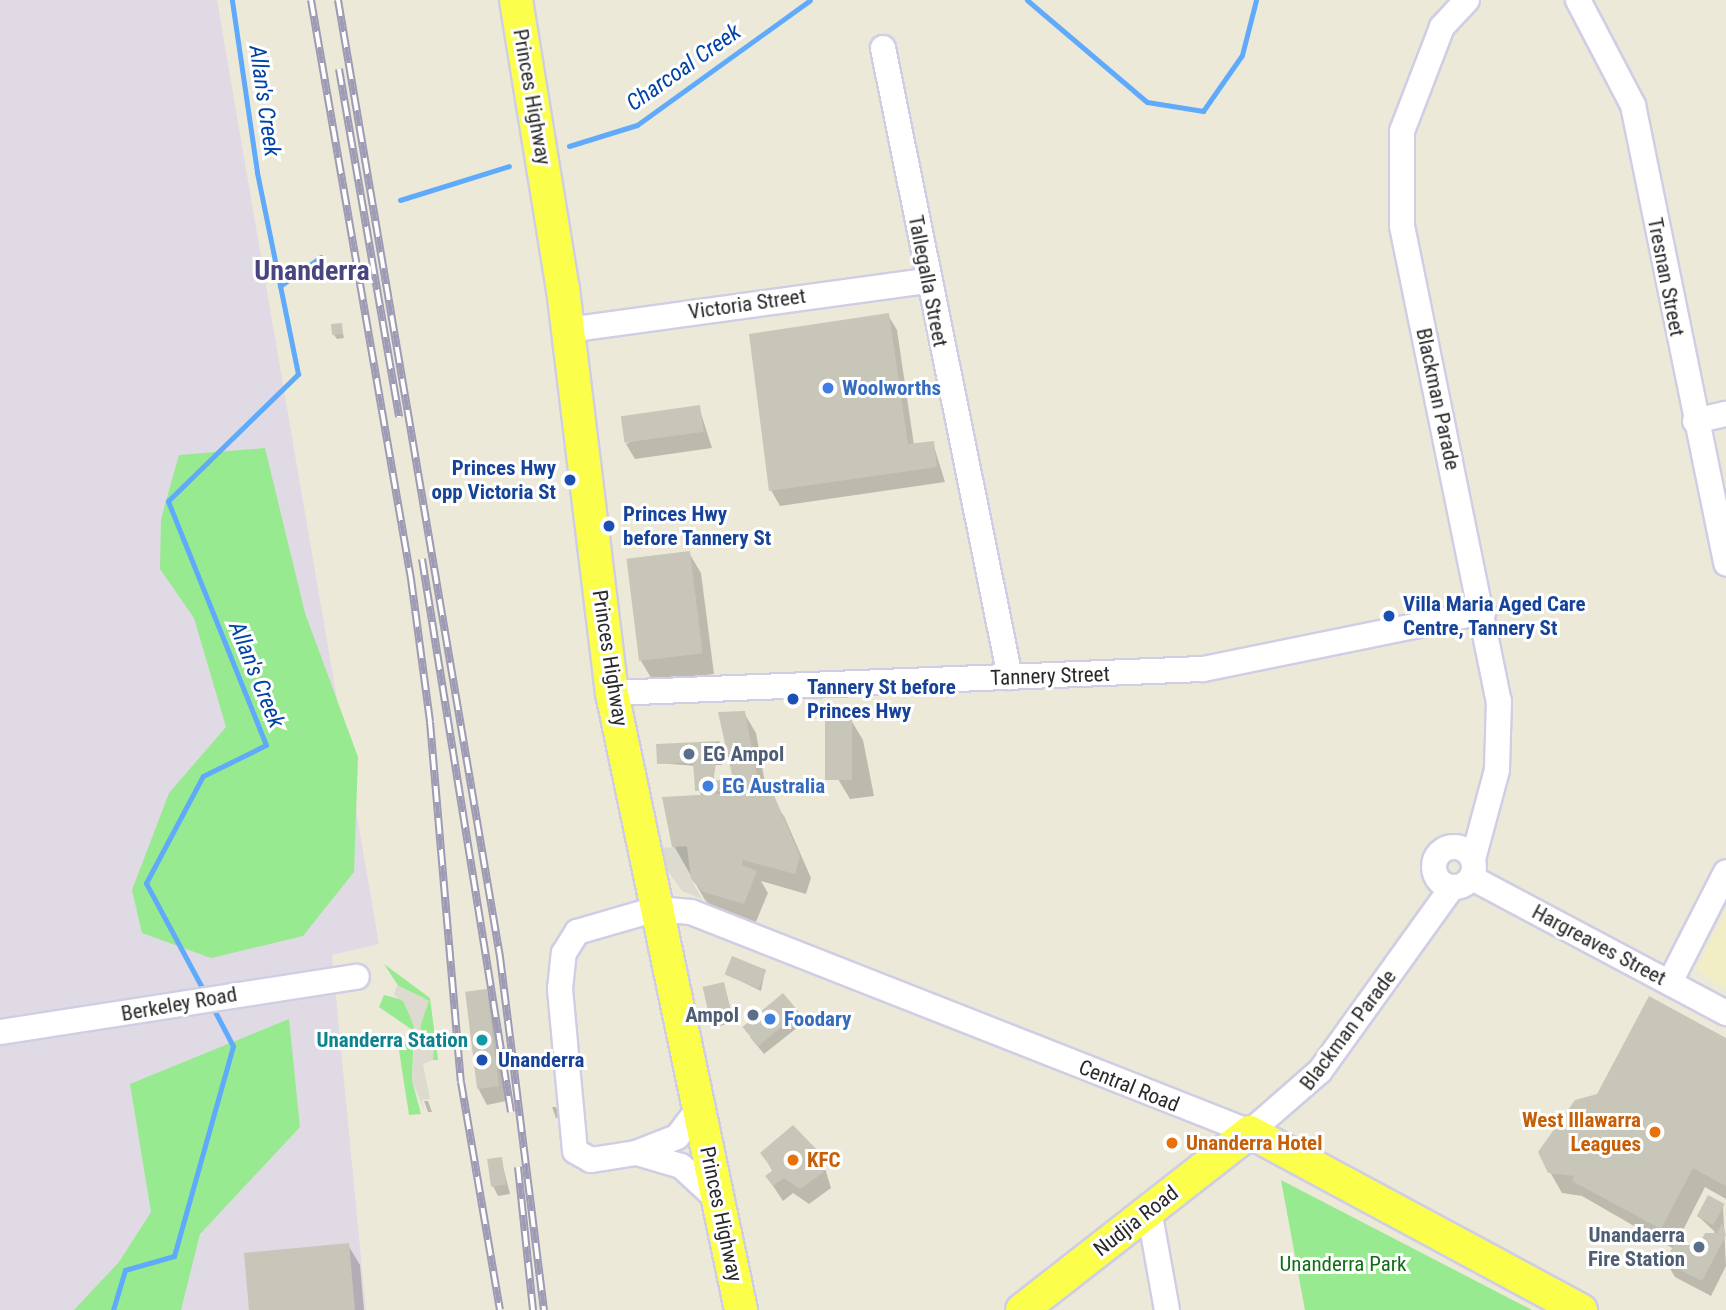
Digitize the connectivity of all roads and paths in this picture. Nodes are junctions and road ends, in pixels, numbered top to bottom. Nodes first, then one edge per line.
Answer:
1 (516, 0) edge
2 (1467, 0) edge
3 (1578, 0) edge
4 (883, 48) dead end
5 (927, 281) junction
6 (568, 330) junction
7 (1726, 414) edge
8 (1695, 421) junction
9 (1726, 564) edge
10 (1483, 612) junction
11 (1010, 677) junction
12 (612, 693) junction
13 (1458, 870) junction
14 (1726, 872) edge
15 (656, 909) junction
16 (358, 977) dead end
17 (1670, 982) junction
18 (1726, 1013) edge
19 (0, 1032) edge
20 (699, 1108) junction
21 (1251, 1132) junction
22 (636, 1153) junction
23 (717, 1199) junction
24 (1149, 1210) junction
25 (741, 1310) edge
26 (1022, 1310) edge
27 (1167, 1310) edge
28 (1581, 1310) edge

1 - 6 main road, Princes Highway
2 - 10 street, Blackman Parade
3 - 8 street, Tresnan Street
4 - 5 street, Tallegalla Street
5 - 6 street, Victoria Street
5 - 11 street, Tallegalla Street
6 - 12 main road, Princes Highway
7 - 8 street
8 - 9 street, Tresnan Street
10 - 11 street, Tannery Street
10 - 13 street, Blackman Parade
11 - 12 street, Tannery Street
12 - 15 main road, Princes Highway
13 - 17 street, Hargreaves Street
13 - 21 street, Blackman Parade
14 - 17 street
15 - 20 main road, Princes Highway
15 - 21 street, Central Road
15 - 22 street
16 - 19 street, Berkeley Road
17 - 18 street, Hargreaves Street
20 - 22 street
20 - 23 main road, Princes Highway
21 - 24 main road, Nudjia Road
21 - 28 main road, Central Road
22 - 23 street
23 - 25 main road, Princes Highway
24 - 26 main road, Nudjia Road
24 - 27 street

